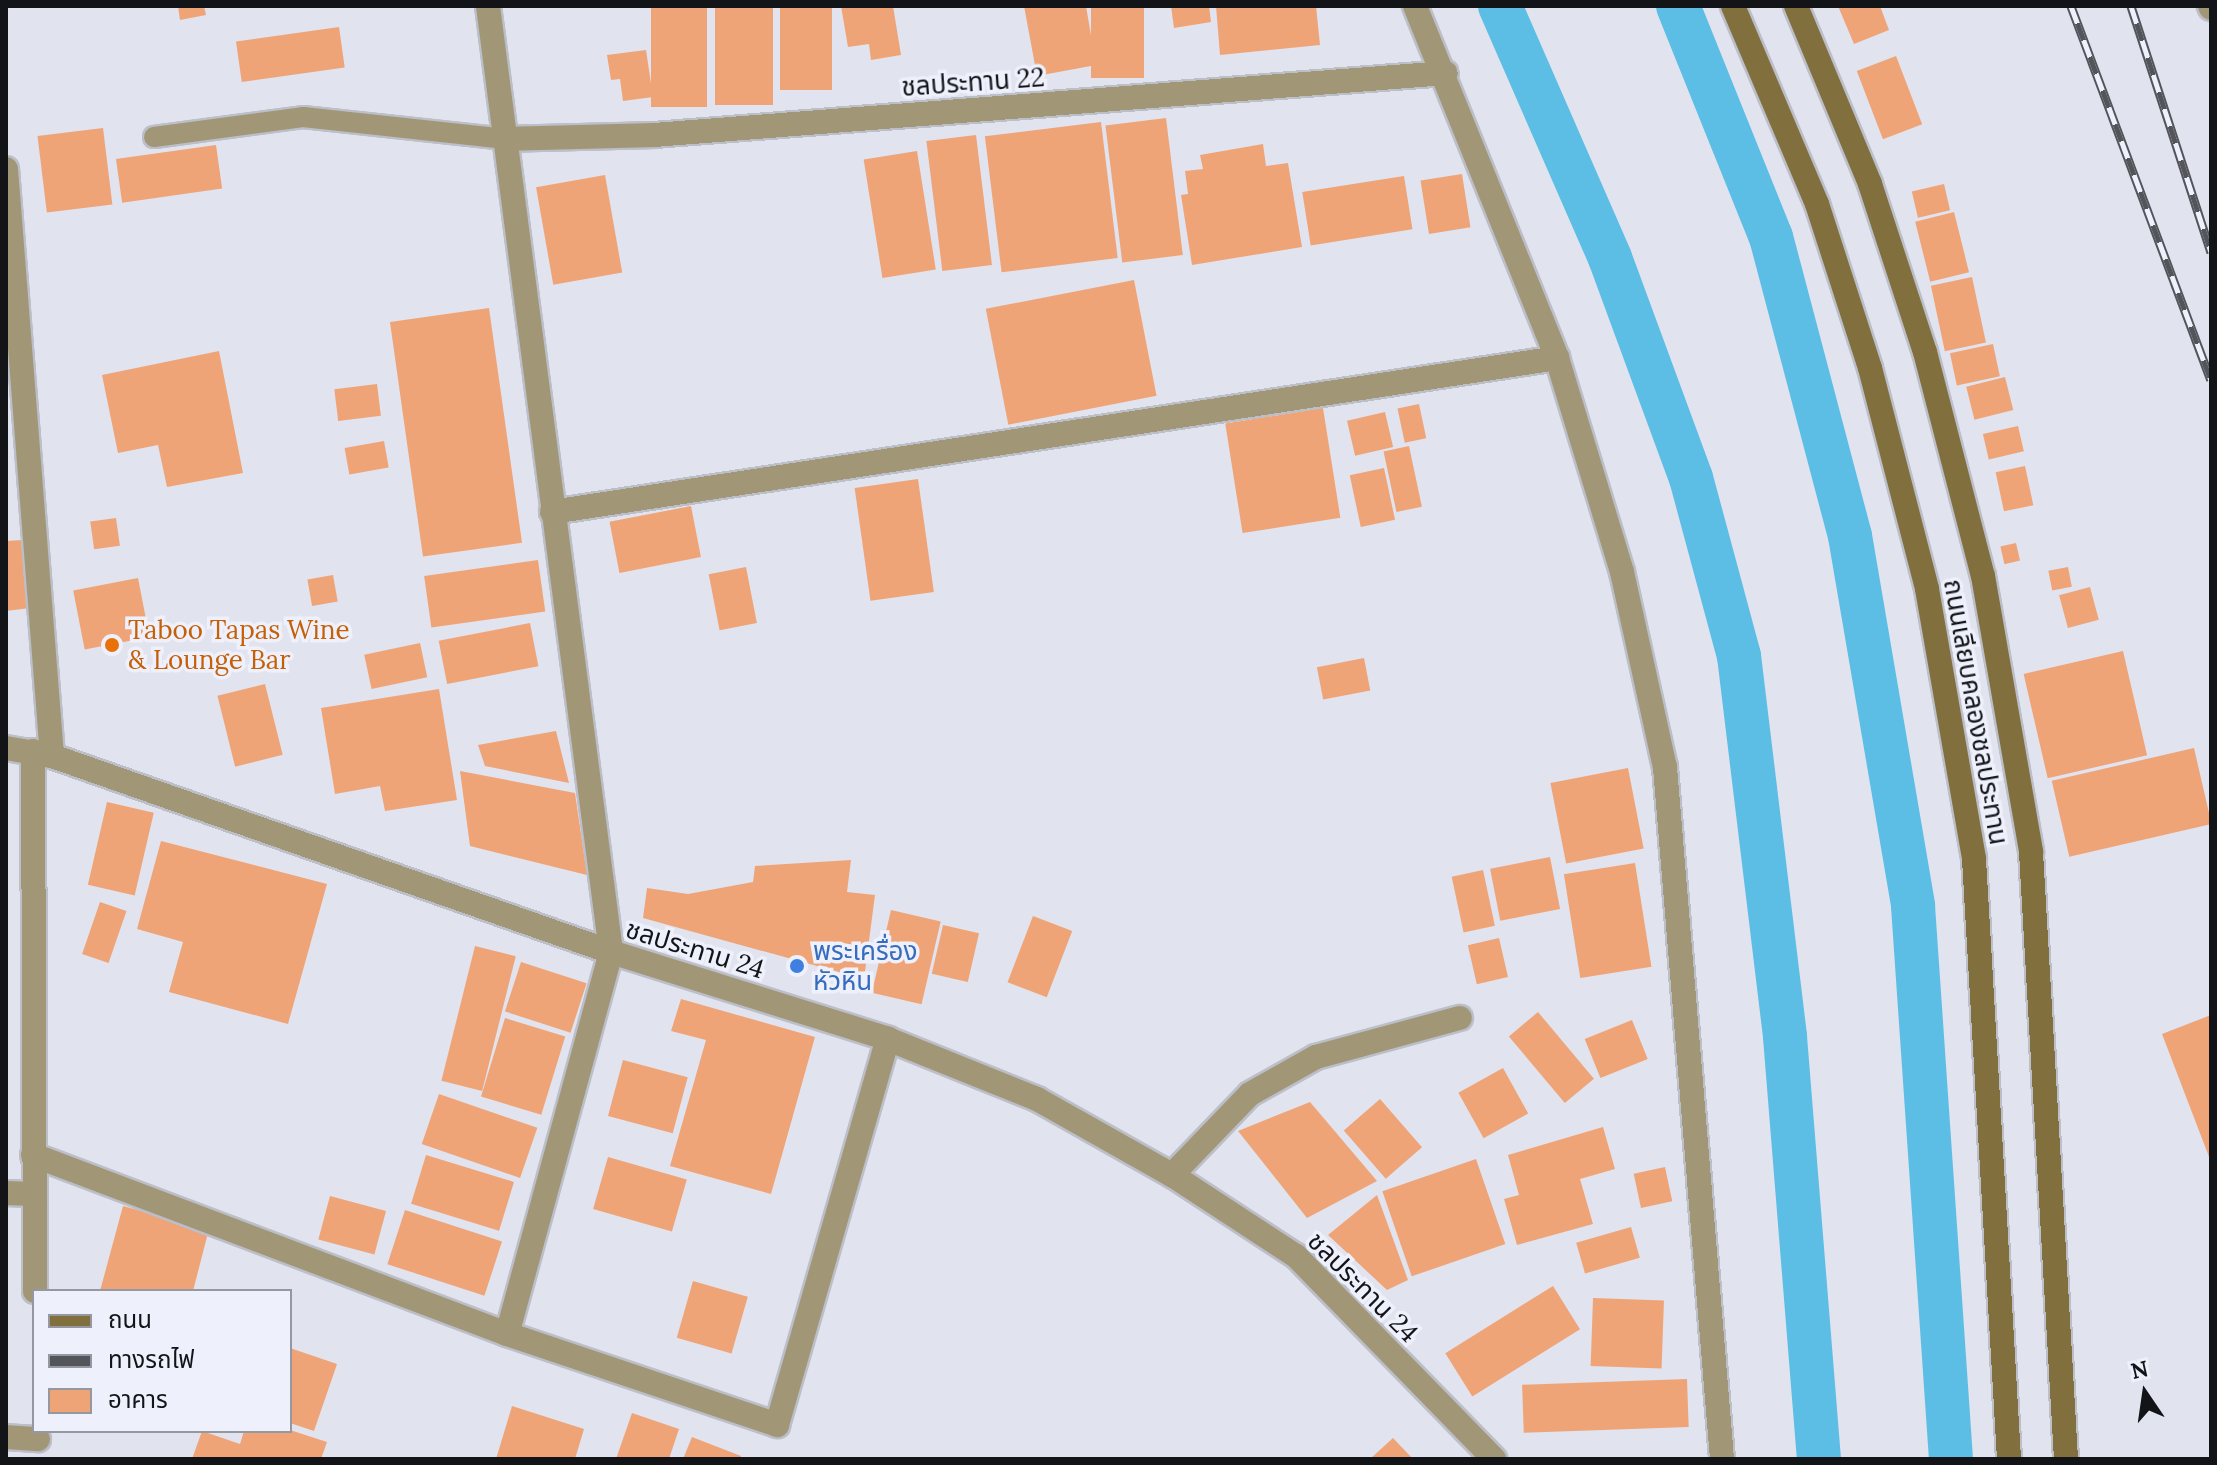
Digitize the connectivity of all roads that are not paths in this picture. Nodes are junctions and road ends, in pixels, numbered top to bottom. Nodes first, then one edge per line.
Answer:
1 (488, 6) edge
2 (1415, 6) edge
3 (1733, 6) edge
4 (1796, 6) edge
5 (1446, 73) junction
6 (154, 137) dead end
7 (504, 139) junction
8 (6, 169) edge
9 (1557, 358) junction
10 (552, 512) junction
11 (6, 748) edge
12 (42, 753) junction
13 (611, 952) junction
14 (1460, 1018) dead end
15 (888, 1039) junction
16 (33, 1155) junction
17 (1172, 1175) junction
18 (6, 1193) edge
19 (33, 1194) junction
20 (35, 1289) edge
21 (507, 1334) junction
22 (6, 1437) edge
23 (38, 1443) edge
24 (1494, 1459) edge
25 (1722, 1459) edge
26 (2009, 1459) edge
27 (2066, 1459) edge

1 - 7 street
2 - 5 street
3 - 26 street, ถนนเลียบคลองชลประทาน
4 - 27 street, ถนนเลียบคลองชลประทาน
5 - 7 street, ชลประทาน 22
5 - 9 street
6 - 7 lane
7 - 10 street
8 - 12 street
9 - 10 street
9 - 25 street
10 - 13 street
11 - 12 street, ชลประทาน 24
12 - 13 street, ชลประทาน 24
12 - 16 street
13 - 15 street, ชลประทาน 24
13 - 21 street
14 - 17 street
15 - 17 street, ชลประทาน 24
15 - 21 street
16 - 19 street
16 - 21 street
17 - 24 street, ชลประทาน 24
18 - 19 street
19 - 20 street
22 - 23 street

